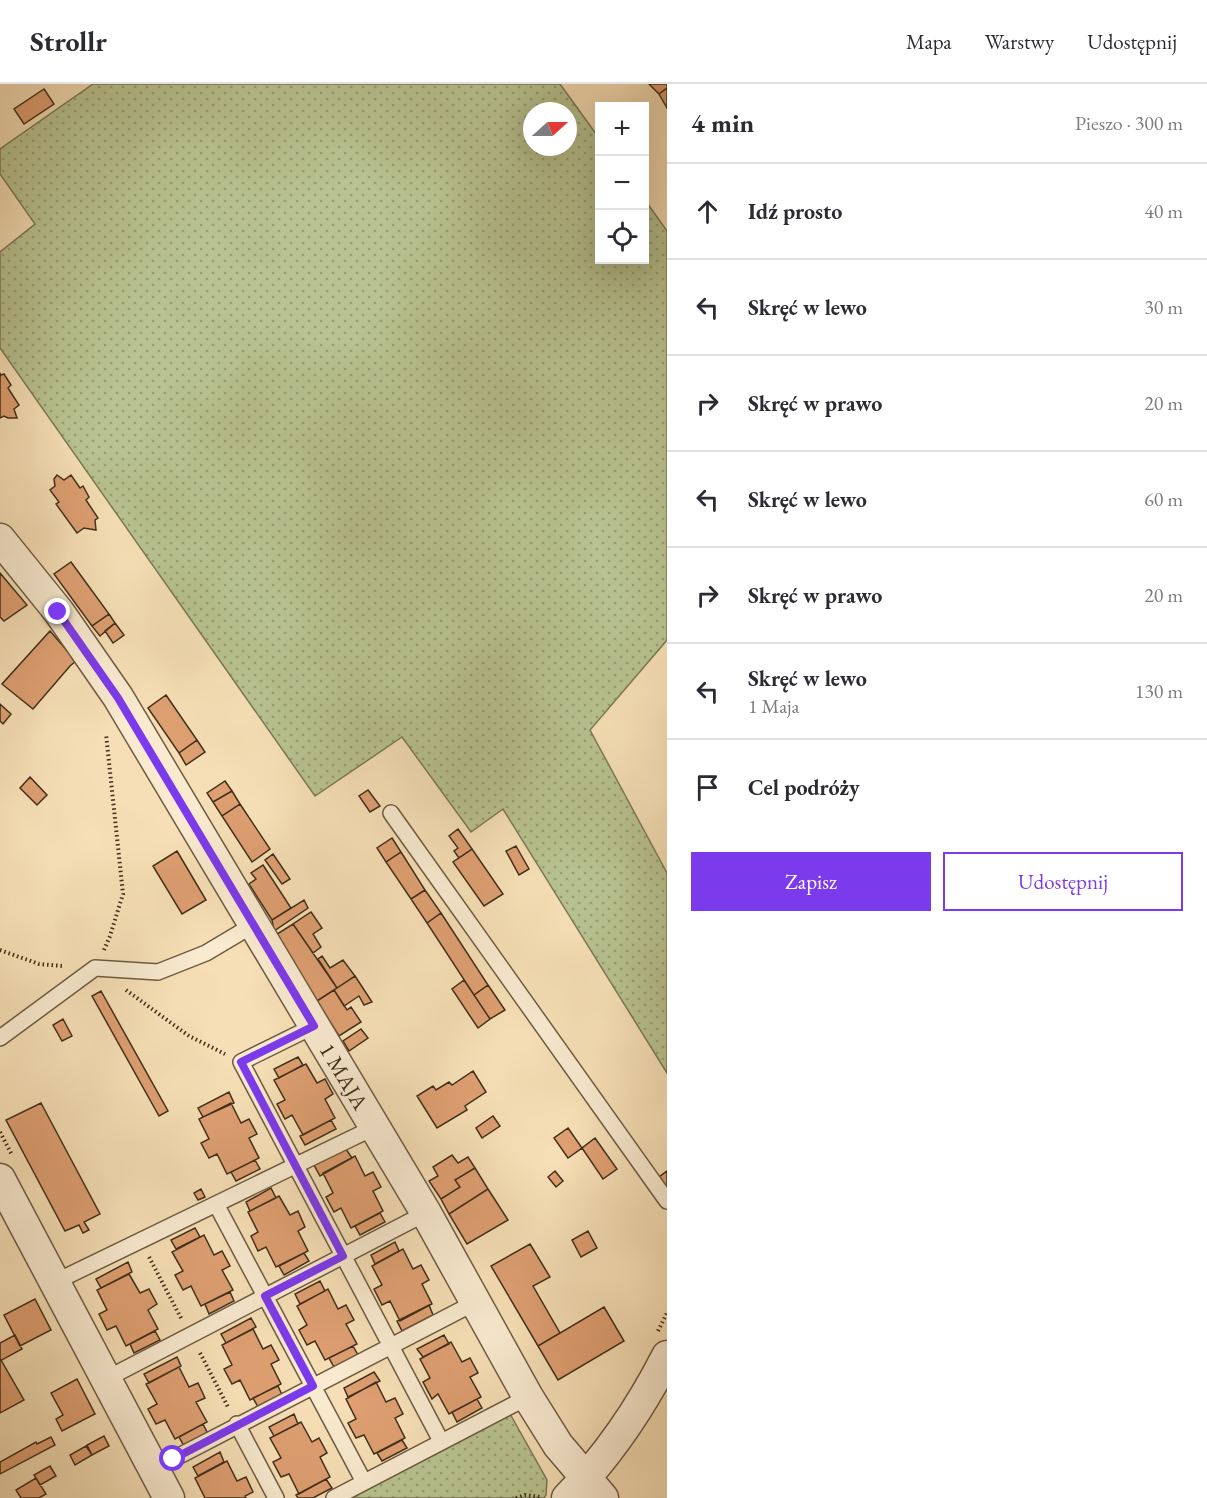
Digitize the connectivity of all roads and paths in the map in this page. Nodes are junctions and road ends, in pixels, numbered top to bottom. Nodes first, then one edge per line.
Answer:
1 (0, 539) edge
2 (106, 731) dead end
3 (391, 813) dead end
4 (253, 924) junction
5 (0, 950) edge
6 (95, 968) junction
7 (314, 1026) junction
8 (0, 1038) edge
9 (241, 1062) junction
10 (375, 1127) junction
11 (296, 1166) junction
12 (0, 1179) edge
13 (667, 1201) edge
14 (216, 1204) junction
15 (426, 1213) junction
16 (343, 1256) junction
17 (55, 1282) junction
18 (265, 1296) junction
19 (476, 1302) junction
20 (391, 1346) junction
21 (667, 1356) edge
22 (106, 1379) junction
23 (313, 1386) junction
24 (528, 1397) junction
25 (237, 1424) junction
26 (441, 1441) junction
27 (154, 1469) junction
28 (364, 1482) junction
29 (586, 1492) edge
30 (169, 1498) edge
31 (276, 1498) edge
32 (334, 1498) edge
33 (516, 1498) edge
34 (545, 1498) edge

1 - 4 street, 1 MAJA
2 - 6 path
3 - 13 lane
4 - 6 lane
4 - 7 street, 1 MAJA
5 - 6 path
6 - 8 lane
6 - 9 path
7 - 9 lane
7 - 10 street, 1 MAJA
9 - 11 lane
10 - 11 lane
10 - 15 street, 1 MAJA
11 - 14 lane
11 - 16 lane
12 - 17 street
14 - 17 lane
14 - 18 lane
15 - 16 lane
15 - 19 street, 1 MAJA
16 - 18 lane
16 - 20 lane
17 - 22 street
18 - 22 lane
18 - 23 lane
19 - 20 lane
19 - 24 street, 1 MAJA
20 - 23 lane
20 - 26 lane
21 - 29 street
22 - 27 street
23 - 25 lane
23 - 28 lane
24 - 26 lane
24 - 29 street, 1 MAJA
25 - 27 lane
25 - 31 lane
26 - 28 lane
27 - 30 street
28 - 32 lane
33 - 34 path

